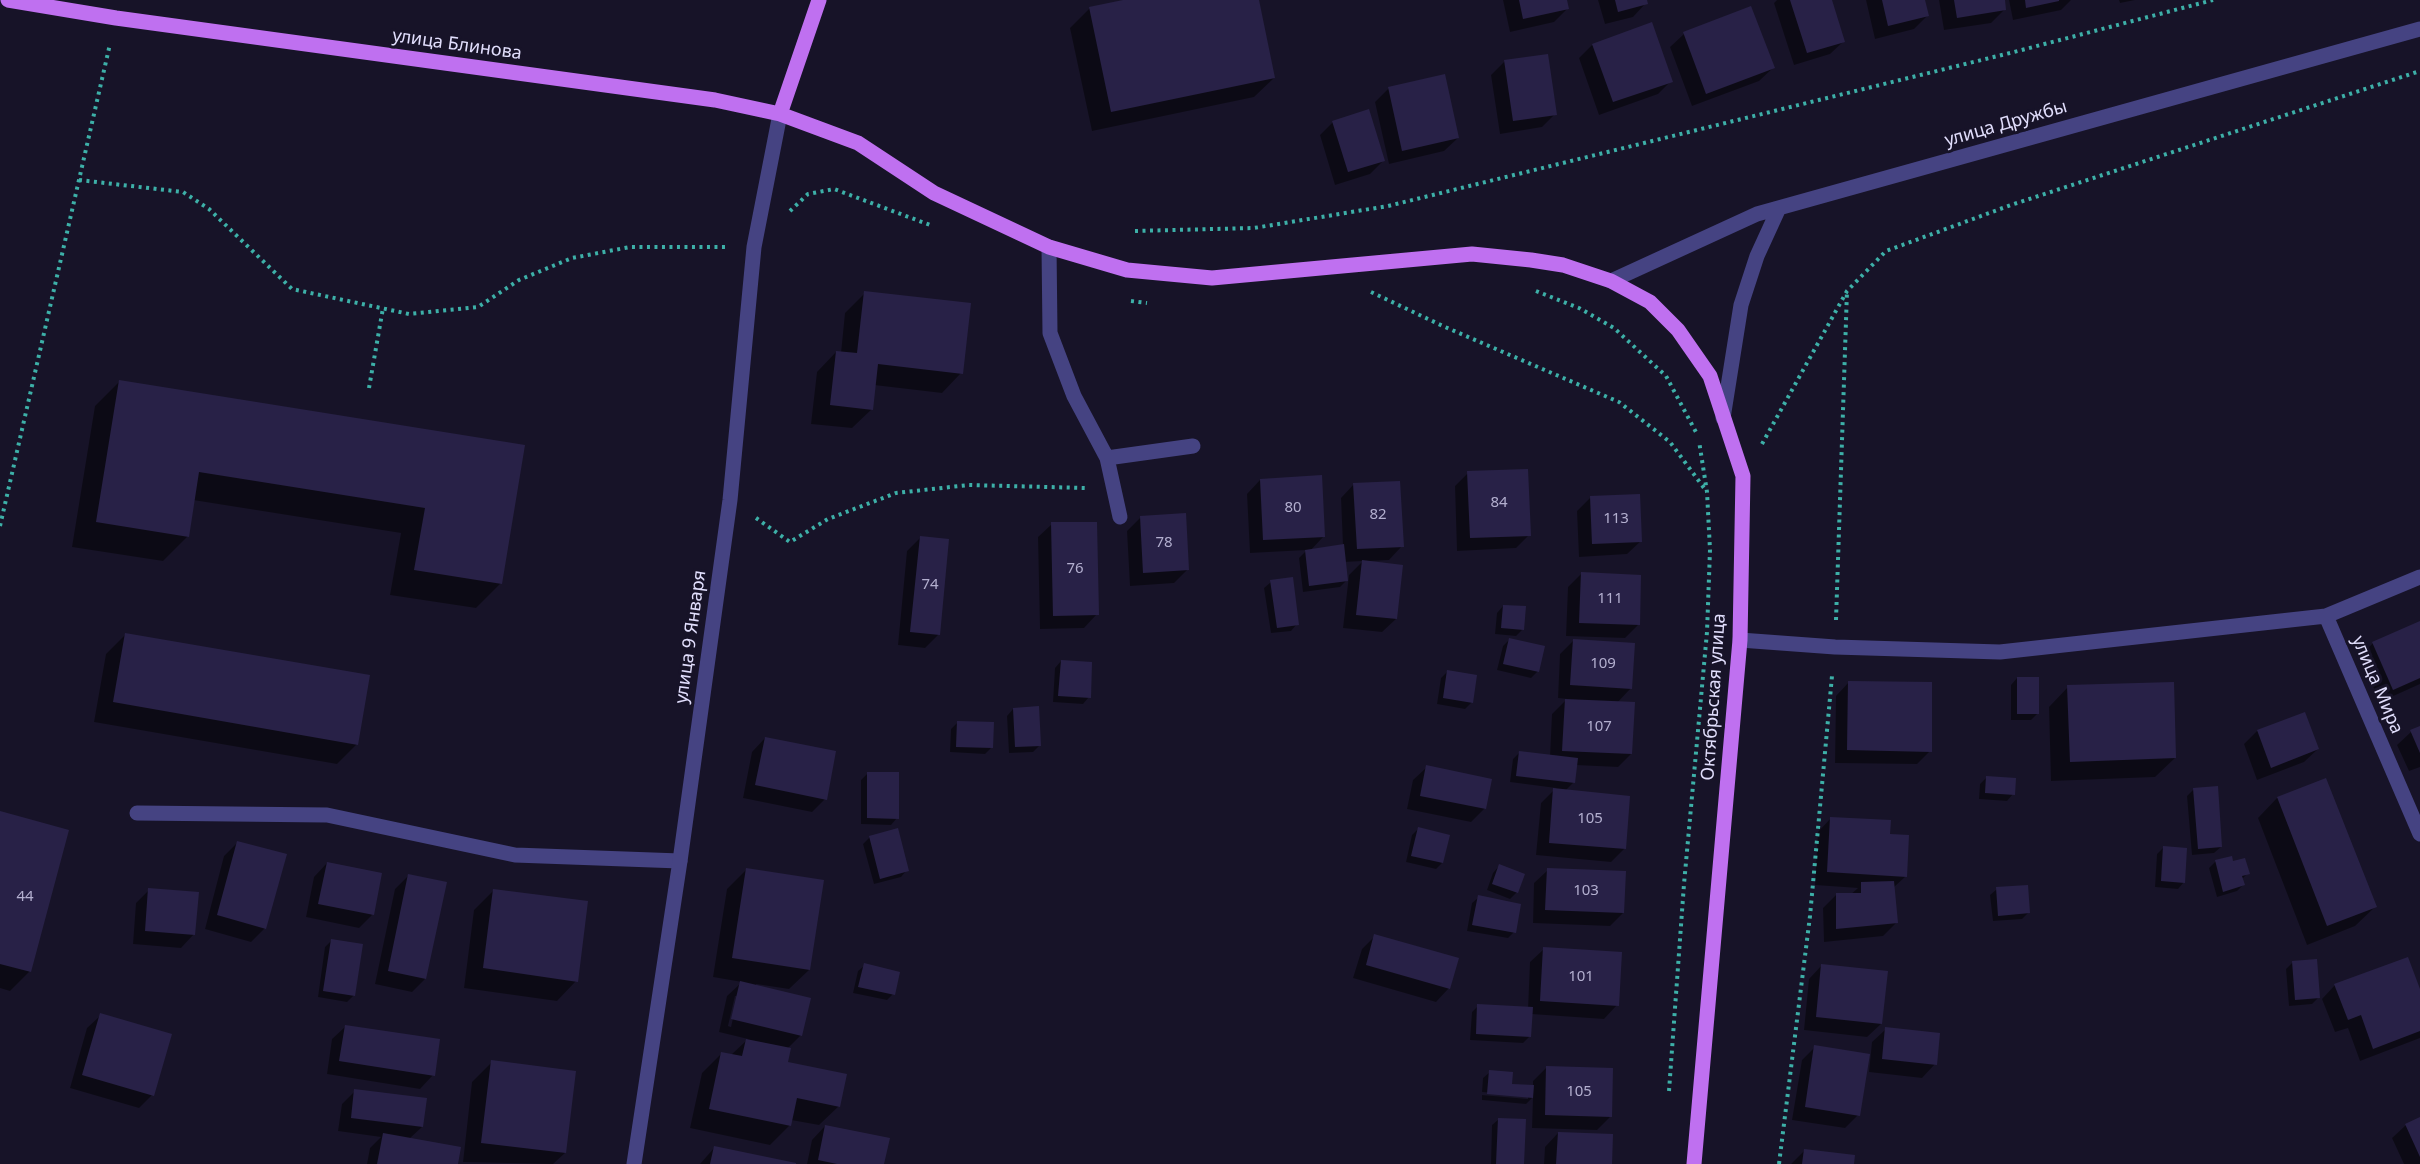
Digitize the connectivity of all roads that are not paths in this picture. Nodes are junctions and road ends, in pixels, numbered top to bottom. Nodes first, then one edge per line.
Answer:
1 (8, 0) edge
2 (819, 0) edge
3 (2420, 29) edge
4 (780, 114) junction
5 (1779, 208) junction
6 (1049, 247) junction
7 (1611, 281) junction
8 (1723, 418) junction
9 (1193, 446) dead end
10 (1107, 458) junction
11 (1120, 517) dead end
12 (2420, 577) edge
13 (2326, 616) junction
14 (1740, 640) junction
15 (137, 813) dead end
16 (2420, 834) edge
17 (680, 861) junction
18 (634, 1164) edge
19 (1695, 1164) edge

1 - 4 main road, улица Блинова
2 - 4 main road
3 - 5 street, улица Дружбы
4 - 6 main road, улица Блинова
4 - 17 street, улица 9 Января
5 - 7 street, улица Дружбы
5 - 8 street
6 - 7 main road, Октябрьская улица
6 - 10 street
7 - 8 main road, Октябрьская улица
8 - 14 main road, Октябрьская улица
9 - 10 street
10 - 11 street
12 - 13 street
13 - 14 street
13 - 16 street, улица Мира
14 - 19 main road, Октябрьская улица
15 - 17 street
17 - 18 street, улица 9 Января

